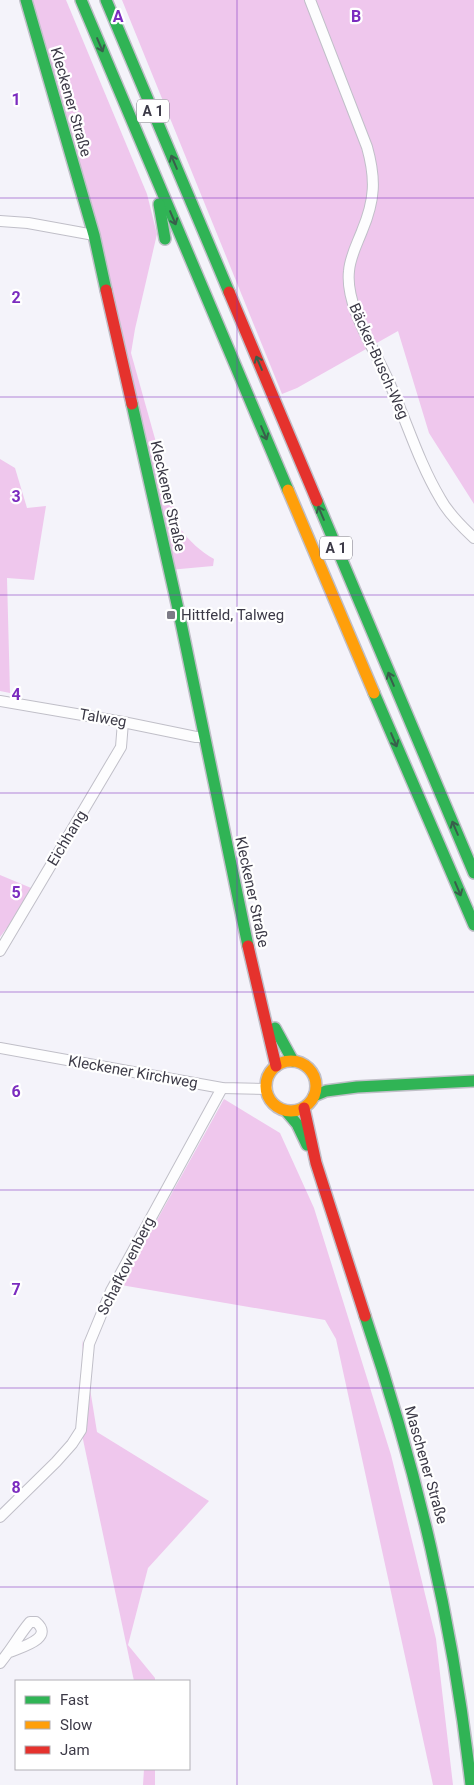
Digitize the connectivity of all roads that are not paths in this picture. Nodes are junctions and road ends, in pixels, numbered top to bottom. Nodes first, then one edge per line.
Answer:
1 (26, 0) edge
2 (81, 0) edge
3 (106, 0) edge
4 (310, 0) edge
5 (154, 174) junction
6 (0, 221) edge
7 (94, 236) junction
8 (165, 239) dead end
9 (474, 538) edge
10 (315, 579) dead end
11 (341, 614) junction
12 (0, 701) edge
13 (123, 722) junction
14 (205, 737) junction
15 (474, 873) edge
16 (474, 925) edge
17 (0, 951) edge
18 (262, 1002) junction
19 (0, 1048) edge
20 (293, 1061) junction
21 (276, 1066) junction
22 (315, 1079) junction
23 (474, 1081) edge
24 (357, 1087) junction
25 (222, 1088) junction
26 (267, 1089) junction
27 (314, 1096) junction
28 (304, 1108) junction
29 (286, 1111) junction
30 (315, 1161) junction
31 (0, 1517) edge
32 (10, 1652) dead end
33 (0, 1663) edge
34 (471, 1785) edge

1 - 7 main road, Kleckener Straße
2 -> 5 main road, A 1
15 -> 3 main road, A 1
4 - 9 street, Bäcker-Busch-Weg
5 - 8 main road
5 -> 11 main road, A 1
6 - 7 street
7 - 14 main road, Kleckener Straße
10 - 11 main road
11 -> 16 main road, A 1
12 - 13 street, Talweg
13 - 14 street, Talweg
13 - 17 street, Eichhang
14 - 18 main road, Kleckener Straße
18 - 20 main road, Kleckener Straße
18 - 21 main road, Kleckener Straße
19 - 25 street, Kleckener Kirchweg
20 - 21 main road
20 - 22 main road
21 - 26 main road
22 - 24 main road
22 - 27 main road
23 - 24 main road
24 - 27 main road
25 - 26 street, Kleckener Kirchweg
25 - 31 street, Schafkovenberg
26 - 29 main road
27 - 28 main road
28 - 29 main road
28 - 30 main road, Maschener Straße
29 - 30 main road, Maschener Straße
30 - 34 main road, Maschener Straße
32 - 33 street

